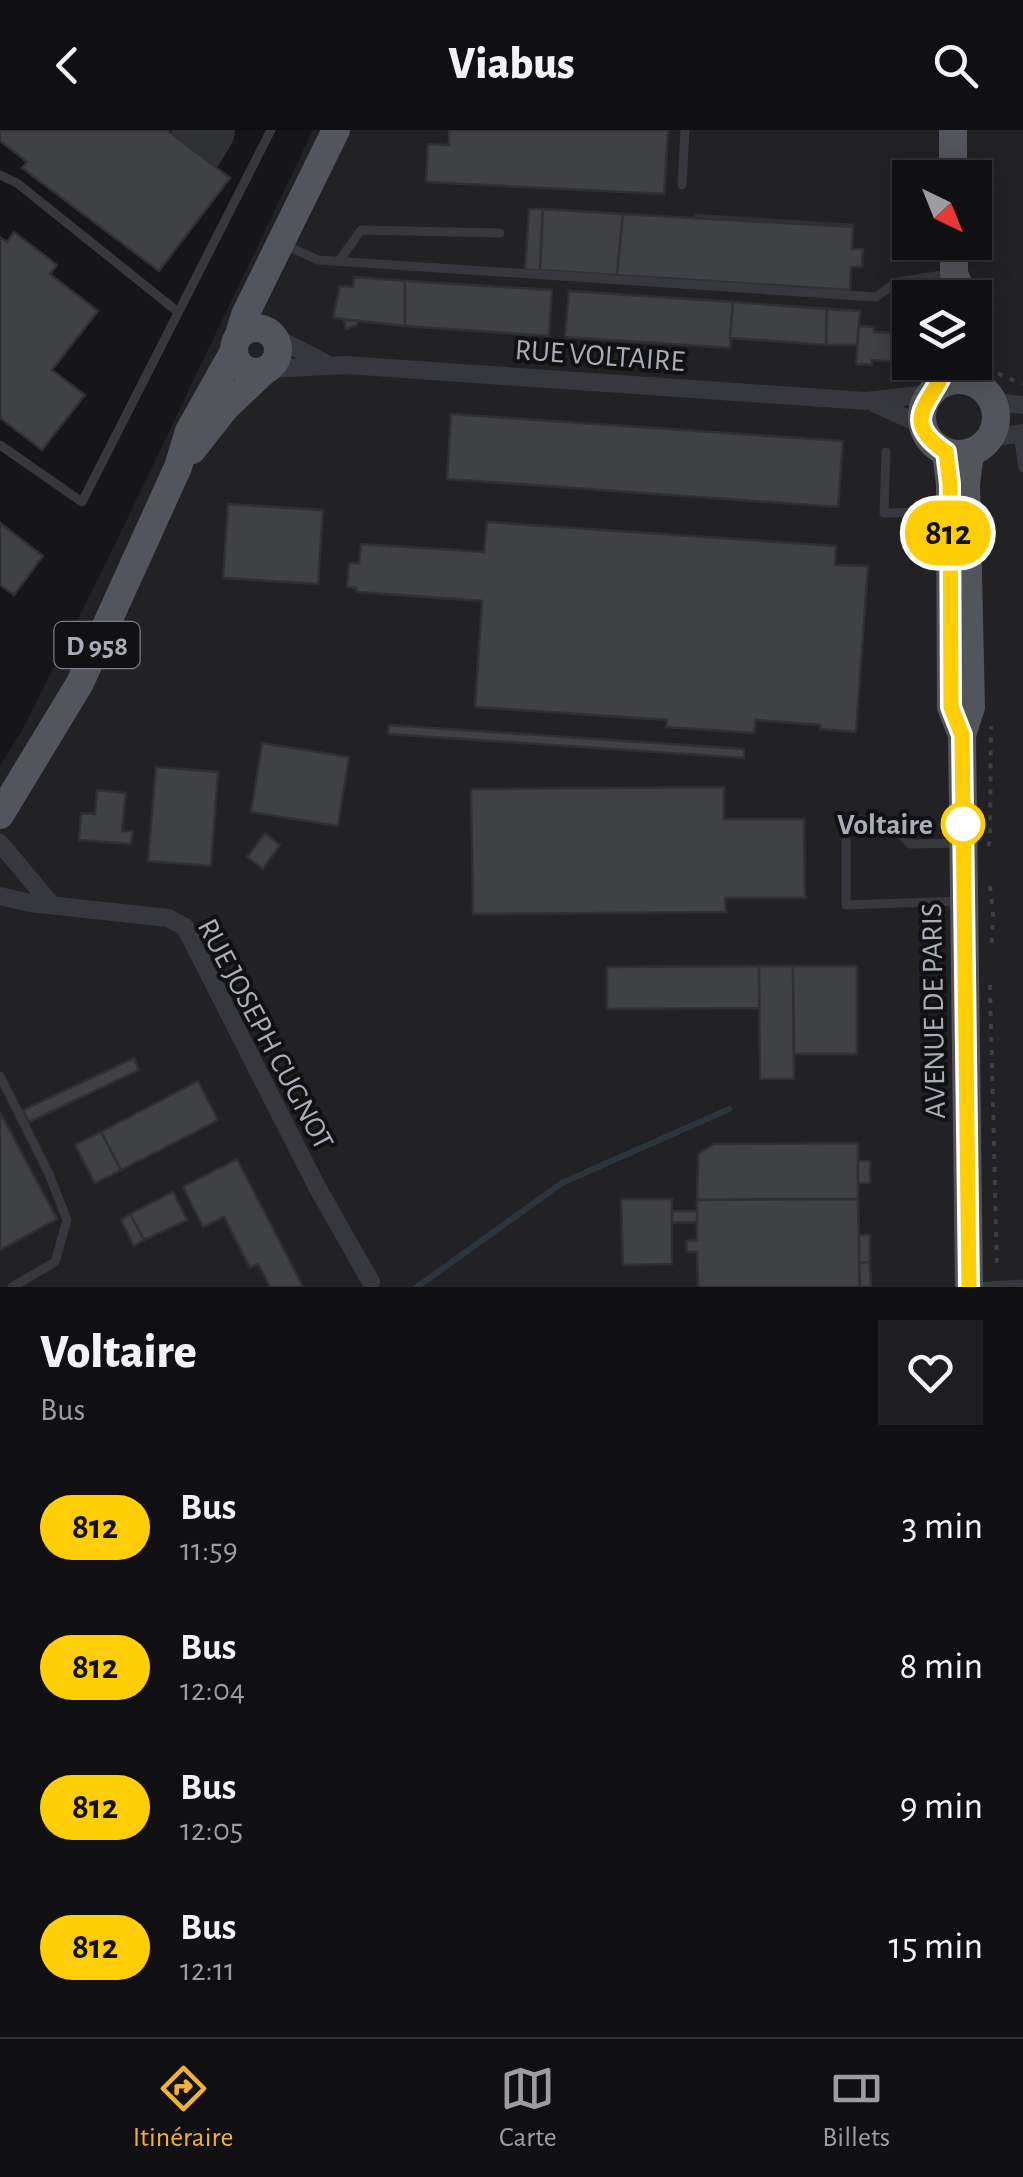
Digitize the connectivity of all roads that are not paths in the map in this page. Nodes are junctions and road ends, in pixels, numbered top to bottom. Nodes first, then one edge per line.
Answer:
1 (270, 130) edge
2 (336, 130) edge
3 (684, 130) edge
4 (952, 130) edge
5 (953, 160) edge
6 (0, 175) edge
7 (682, 186) dead end
8 (500, 232) dead end
9 (282, 244) junction
10 (339, 261) junction
11 (262, 285) junction
12 (892, 286) edge
13 (178, 312) junction
14 (271, 334) junction
15 (236, 343) junction
16 (330, 365) junction
17 (266, 369) junction
18 (939, 380) edge
19 (981, 380) edge
20 (988, 380) edge
21 (866, 401) junction
22 (1023, 405) edge
23 (922, 425) junction
24 (1020, 433) edge
25 (0, 445) edge
26 (968, 447) junction
27 (886, 452) dead end
28 (178, 467) junction
29 (1023, 468) edge
30 (948, 512) junction
31 (962, 735) junction
32 (0, 815) edge
33 (0, 843) edge
34 (973, 848) junction
35 (974, 891) junction
36 (0, 896) edge
37 (51, 904) junction
38 (0, 1076) edge
39 (367, 1284) edge
40 (998, 1284) edge
41 (1023, 1284) edge
42 (12, 1287) edge
43 (971, 1287) edge

1 - 13 lane
2 - 9 main road, D 958
3 - 7 lane
4 - 5 main road
6 - 13 lane
8 - 10 lane
9 - 10 lane
9 - 11 main road, D 958
10 - 12 lane
11 - 14 main road
11 - 15 main road, D 958
13 - 25 lane
14 - 15 main road
14 - 16 street, RUE VOLTAIRE
14 - 17 main road
15 - 17 main road
15 - 28 main road, D 958
16 - 17 street, RUE VOLTAIRE
16 - 21 street, RUE VOLTAIRE
17 - 28 main road, D 958
18 - 21 street, RUE VOLTAIRE
18 - 23 main road
19 - 26 main road
20 - 22 street
21 - 23 street, RUE VOLTAIRE
23 - 26 main road
24 - 26 street
24 - 29 lane
26 - 30 main road, AVENUE DE PARIS
26 - 31 main road, AVENUE DE PARIS
27 - 30 lane
28 - 32 main road, D 958
30 - 31 main road, AVENUE DE PARIS
31 - 34 main road, AVENUE DE PARIS
33 - 37 street
34 - 35 main road, AVENUE DE PARIS
34 - 35 lane
35 - 43 main road, AVENUE DE PARIS
36 - 37 street, RUE JOSEPH CUGNOT
37 - 39 street, RUE JOSEPH CUGNOT
38 - 42 lane
40 - 41 lane
40 - 43 lane

